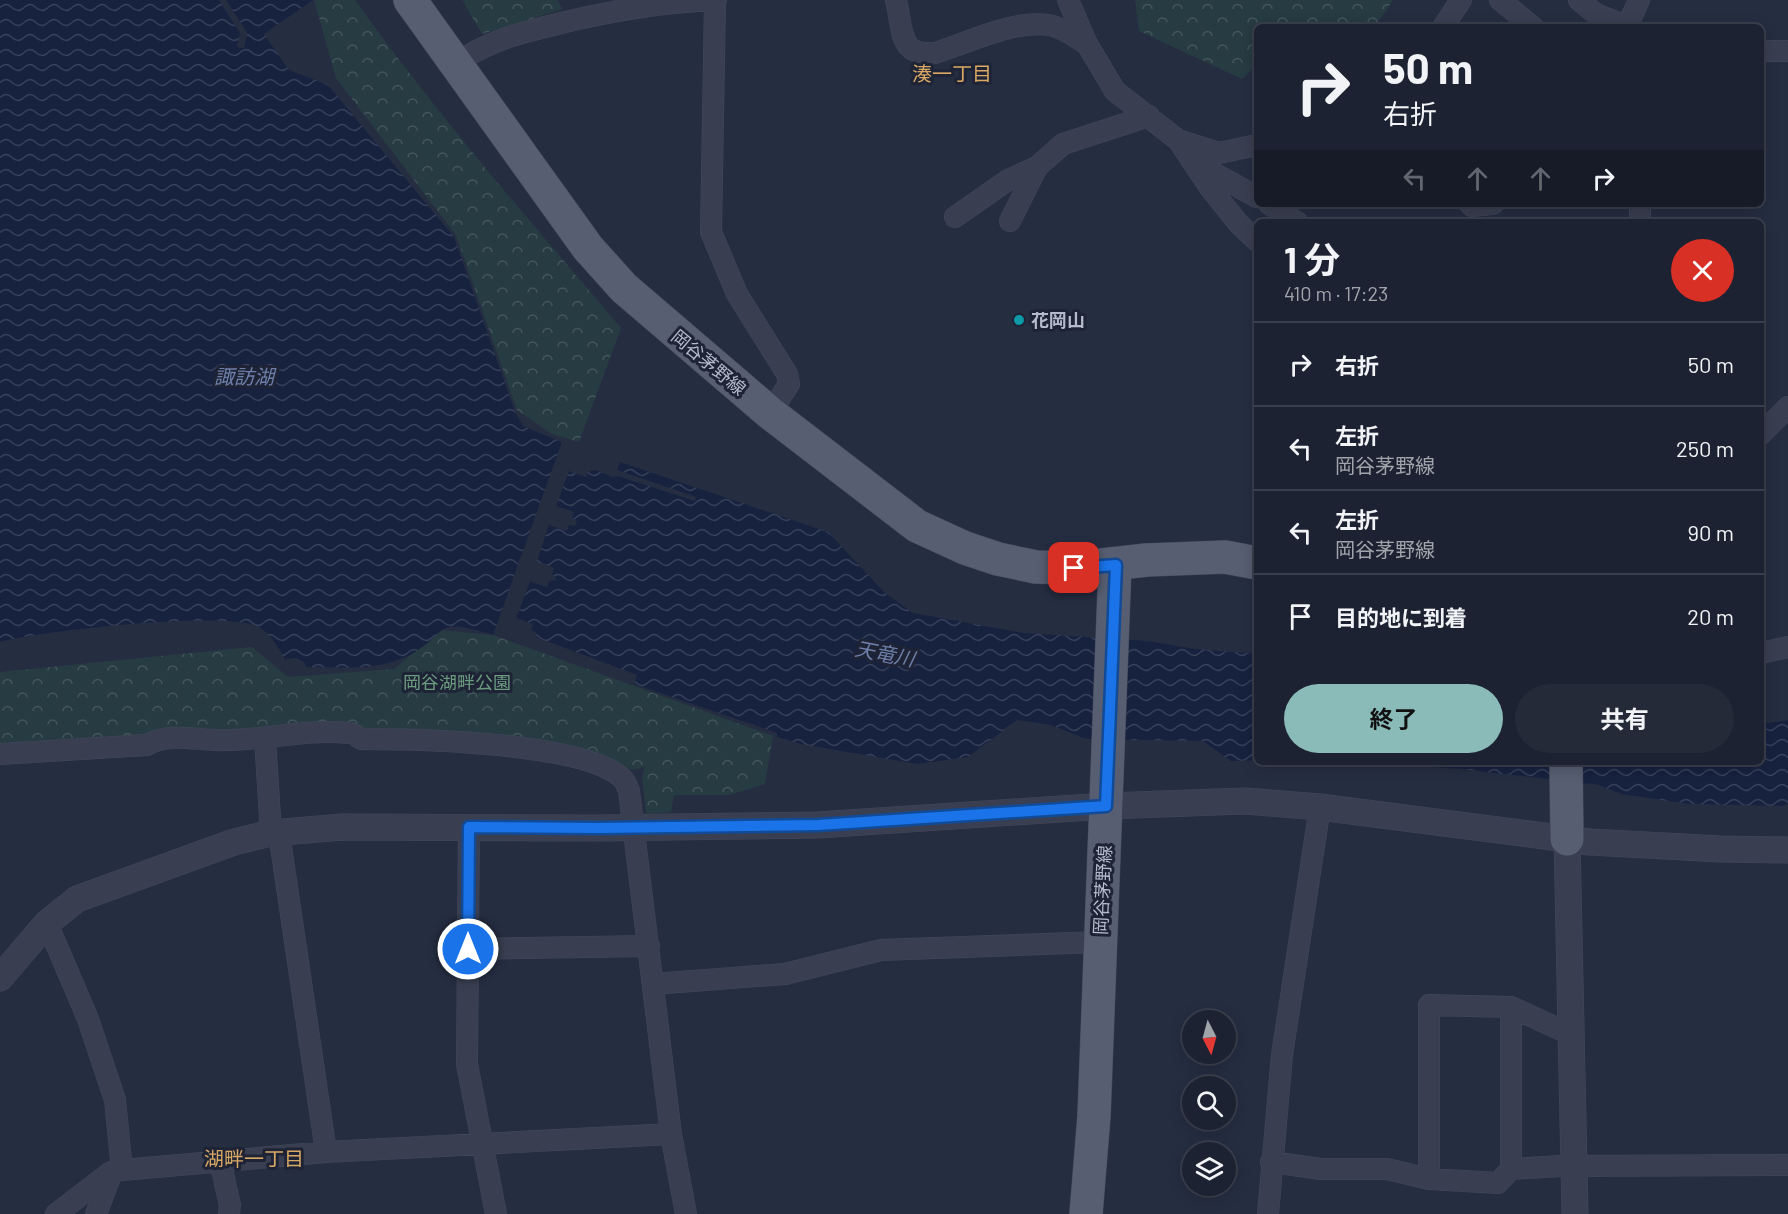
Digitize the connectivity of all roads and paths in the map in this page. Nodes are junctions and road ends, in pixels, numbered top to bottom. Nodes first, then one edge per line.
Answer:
1 (410, 0) edge
2 (716, 0) edge
3 (896, 0) edge
4 (1068, 0) edge
5 (1461, 0) edge
6 (1500, 0) edge
7 (1579, 0) edge
8 (1639, 0) edge
9 (1445, 24) edge
10 (1529, 24) edge
11 (1620, 24) edge
12 (1628, 24) edge
13 (1087, 44) junction
14 (1764, 51) edge
15 (1788, 51) edge
16 (456, 64) junction
17 (1149, 116) junction
18 (1178, 140) junction
19 (1254, 146) edge
20 (1192, 161) junction
21 (1037, 167) junction
22 (1254, 194) edge
23 (1274, 207) edge
24 (955, 218) dead end
25 (1293, 219) edge
26 (1010, 221) dead end
27 (1254, 238) edge
28 (1788, 407) edge
29 (770, 413) junction
30 (1764, 431) edge
31 (1254, 562) edge
32 (1115, 576) junction
33 (1788, 647) edge
34 (1764, 652) edge
35 (265, 742) junction
36 (38, 753) junction
37 (0, 754) edge
38 (1566, 765) edge
39 (0, 767) edge
40 (1106, 797) junction
41 (1320, 807) junction
42 (469, 827) junction
43 (631, 827) junction
44 (1568, 832) junction
45 (275, 833) junction
46 (1788, 849) edge
47 (47, 923) junction
48 (1100, 942) junction
49 (649, 946) junction
50 (468, 949) junction
51 (0, 978) edge
52 (653, 984) junction
53 (1511, 1007) junction
54 (1572, 1035) junction
55 (671, 1134) junction
56 (484, 1142) junction
57 (326, 1152) junction
58 (220, 1161) junction
59 (1271, 1162) junction
60 (1788, 1165) edge
61 (1574, 1166) junction
62 (1511, 1169) junction
63 (117, 1171) junction
64 (1429, 1179) junction
65 (56, 1214) edge
66 (96, 1214) edge
67 (229, 1214) edge
68 (496, 1214) edge
69 (686, 1214) edge
70 (1086, 1214) edge
71 (1268, 1214) edge
72 (1575, 1214) edge

1 - 16 main road, 岡谷茅野線
2 - 16 street
2 - 29 street
3 - 13 street
4 - 13 street
5 - 9 street
6 - 10 street
7 - 11 street
8 - 12 street
13 - 17 street
14 - 15 street
16 - 29 main road, 岡谷茅野線
17 - 18 street
17 - 21 street
18 - 19 street
18 - 20 street
20 - 22 street
20 - 27 street
21 - 24 street
21 - 26 street
23 - 25 street
28 - 30 street
29 - 32 main road, 岡谷茅野線
31 - 32 main road, 岡谷茅野線
32 - 40 main road, 岡谷茅野線
33 - 34 street
35 - 36 street
35 - 43 street
35 - 45 street
36 - 37 street
36 - 39 street
38 - 44 main road
40 - 41 street
40 - 43 street
40 - 48 main road, 岡谷茅野線
41 - 44 street
41 - 59 street
42 - 43 street
42 - 45 street
42 - 50 street
43 - 49 street
44 - 46 street
44 - 54 street
45 - 47 street
45 - 57 street
47 - 51 street
47 - 63 street
48 - 52 street
48 - 70 main road, 岡谷茅野線
49 - 50 street
49 - 52 street
50 - 56 street
52 - 55 street
53 - 54 street
53 - 62 street
53 - 64 street
54 - 61 street
55 - 56 street
55 - 69 street
56 - 57 street
56 - 68 street
57 - 58 street
58 - 63 street
58 - 67 street
59 - 64 street
59 - 71 street
60 - 61 street
61 - 62 street
61 - 72 street
62 - 64 street
63 - 65 street
63 - 66 street

